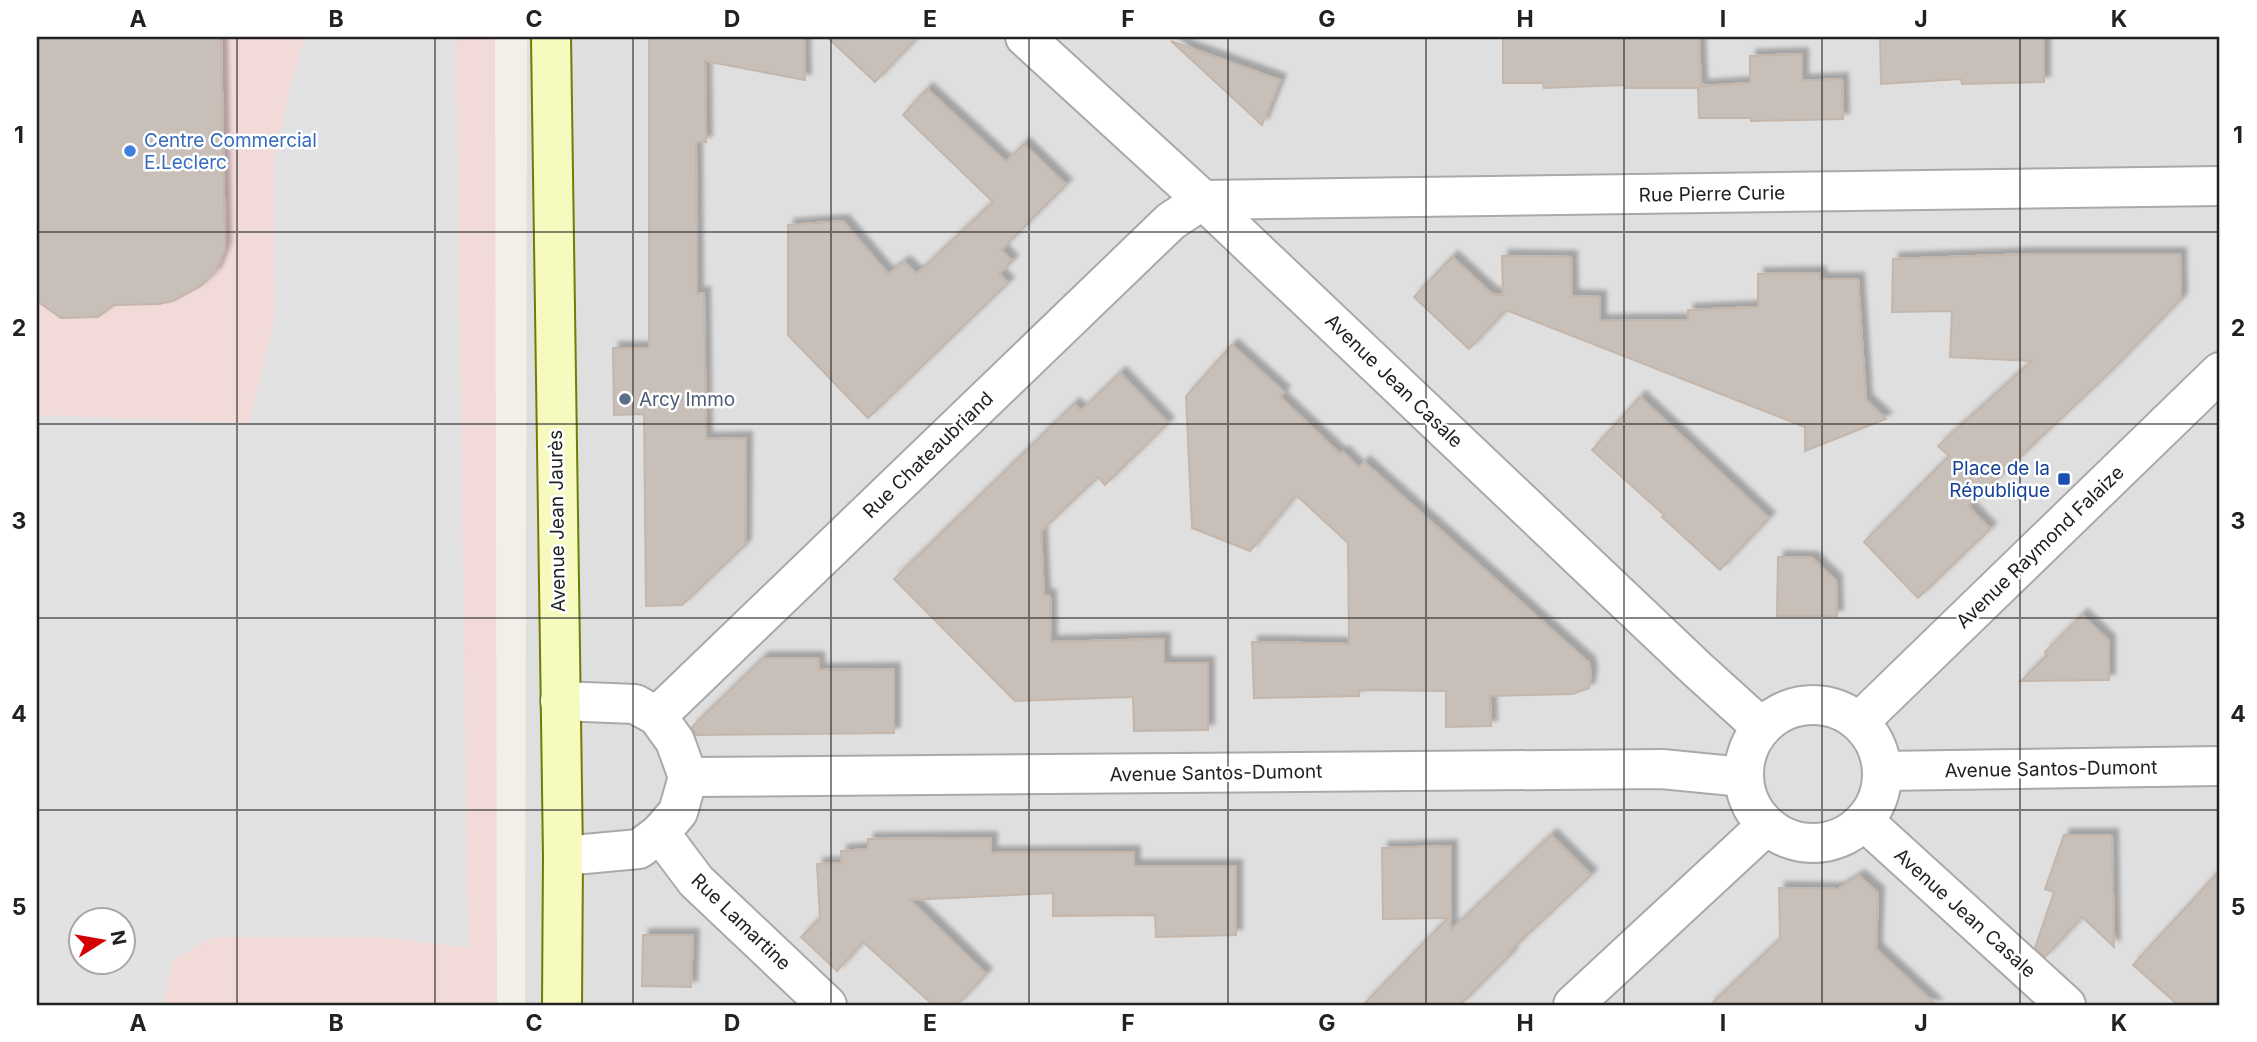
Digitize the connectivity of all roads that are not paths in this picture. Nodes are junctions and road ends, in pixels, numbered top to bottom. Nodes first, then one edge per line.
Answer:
1 (551, 37) edge
2 (1025, 37) edge
3 (2220, 187) edge
4 (1203, 200) junction
5 (2220, 372) edge
6 (560, 701) junction
7 (657, 716) junction
8 (1859, 722) junction
9 (1762, 727) junction
10 (2220, 766) edge
11 (1882, 771) junction
12 (688, 777) junction
13 (1743, 777) junction
14 (1864, 821) junction
15 (1766, 826) junction
16 (660, 833) junction
17 (563, 856) junction
18 (562, 1005) edge
19 (827, 1005) edge
20 (1573, 1005) edge
21 (2066, 1005) edge

1 - 6 street, Avenue Jean Jaurès
2 - 4 street, Avenue Jean Casale
3 - 4 street, Rue Pierre Curie
4 - 7 street, Rue Chateaubriand
4 - 9 street, Avenue Jean Casale
5 - 8 street, Avenue Raymond Falaize
6 - 7 street
6 - 17 street, Avenue Jean Jaurès
7 - 12 street
8 - 9 street
8 - 11 street
9 - 13 street
10 - 11 street, Avenue Santos-Dumont
11 - 14 street
12 - 13 street, Avenue Santos-Dumont
12 - 16 street
13 - 15 street
14 - 15 street
14 - 21 street, Avenue Jean Casale
15 - 20 street
16 - 17 street
16 - 19 street, Rue Lamartine
17 - 18 street, Avenue Jean Jaurès

